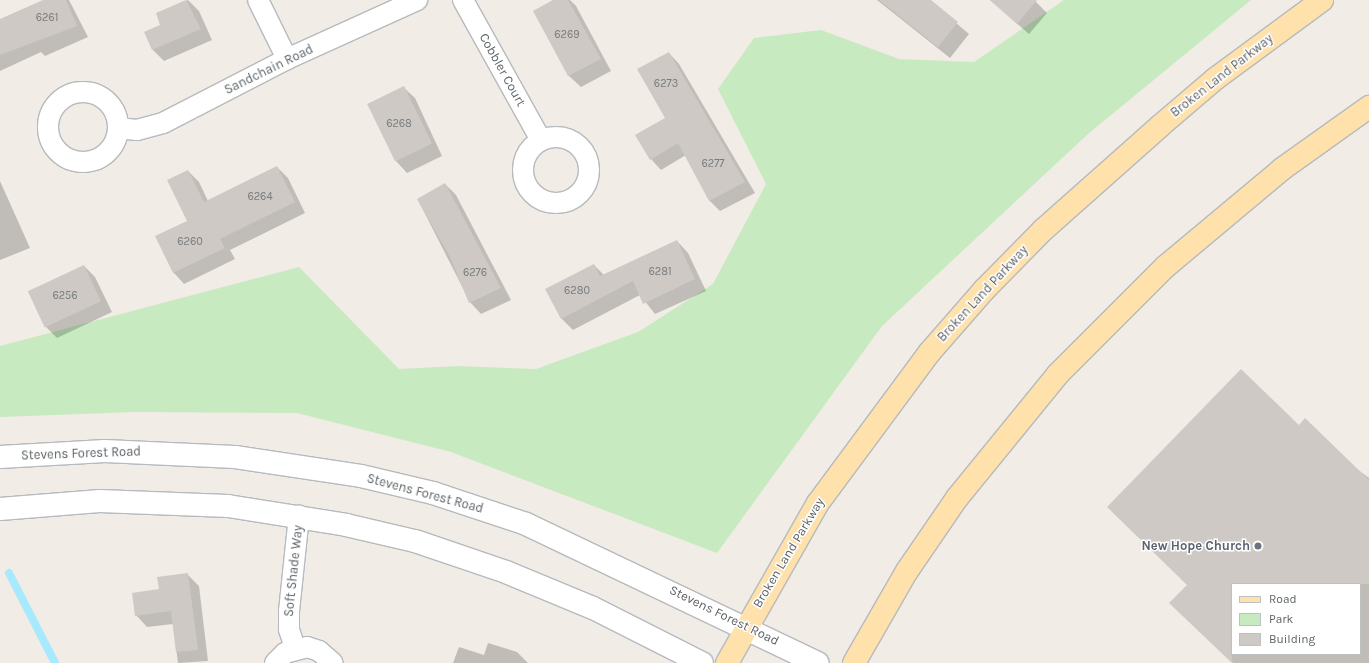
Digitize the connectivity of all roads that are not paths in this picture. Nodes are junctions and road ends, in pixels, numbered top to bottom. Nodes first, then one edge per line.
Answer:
1 (258, 0) edge
2 (417, 0) edge
3 (462, 0) edge
4 (1322, 0) edge
5 (287, 59) junction
6 (1369, 107) edge
7 (118, 128) dead end
8 (541, 140) dead end
9 (0, 457) edge
10 (0, 509) edge
11 (299, 516) junction
12 (746, 626) junction
13 (295, 648) junction
14 (275, 663) edge
15 (333, 663) edge
16 (702, 663) edge
17 (727, 663) edge
18 (818, 663) edge
19 (854, 663) edge

1 - 5 street
2 - 5 street, Sandchain Road
3 - 8 street, Cobbler Court
4 - 12 main road, Broken Land Parkway
5 - 7 street, Sandchain Road
6 - 19 main road
9 - 12 street, Stevens Forest Road
10 - 11 street
11 - 13 street, Soft Shade Way
11 - 16 street
12 - 17 main road, Broken Land Parkway
12 - 18 street, Stevens Forest Road
13 - 14 street
13 - 15 street

